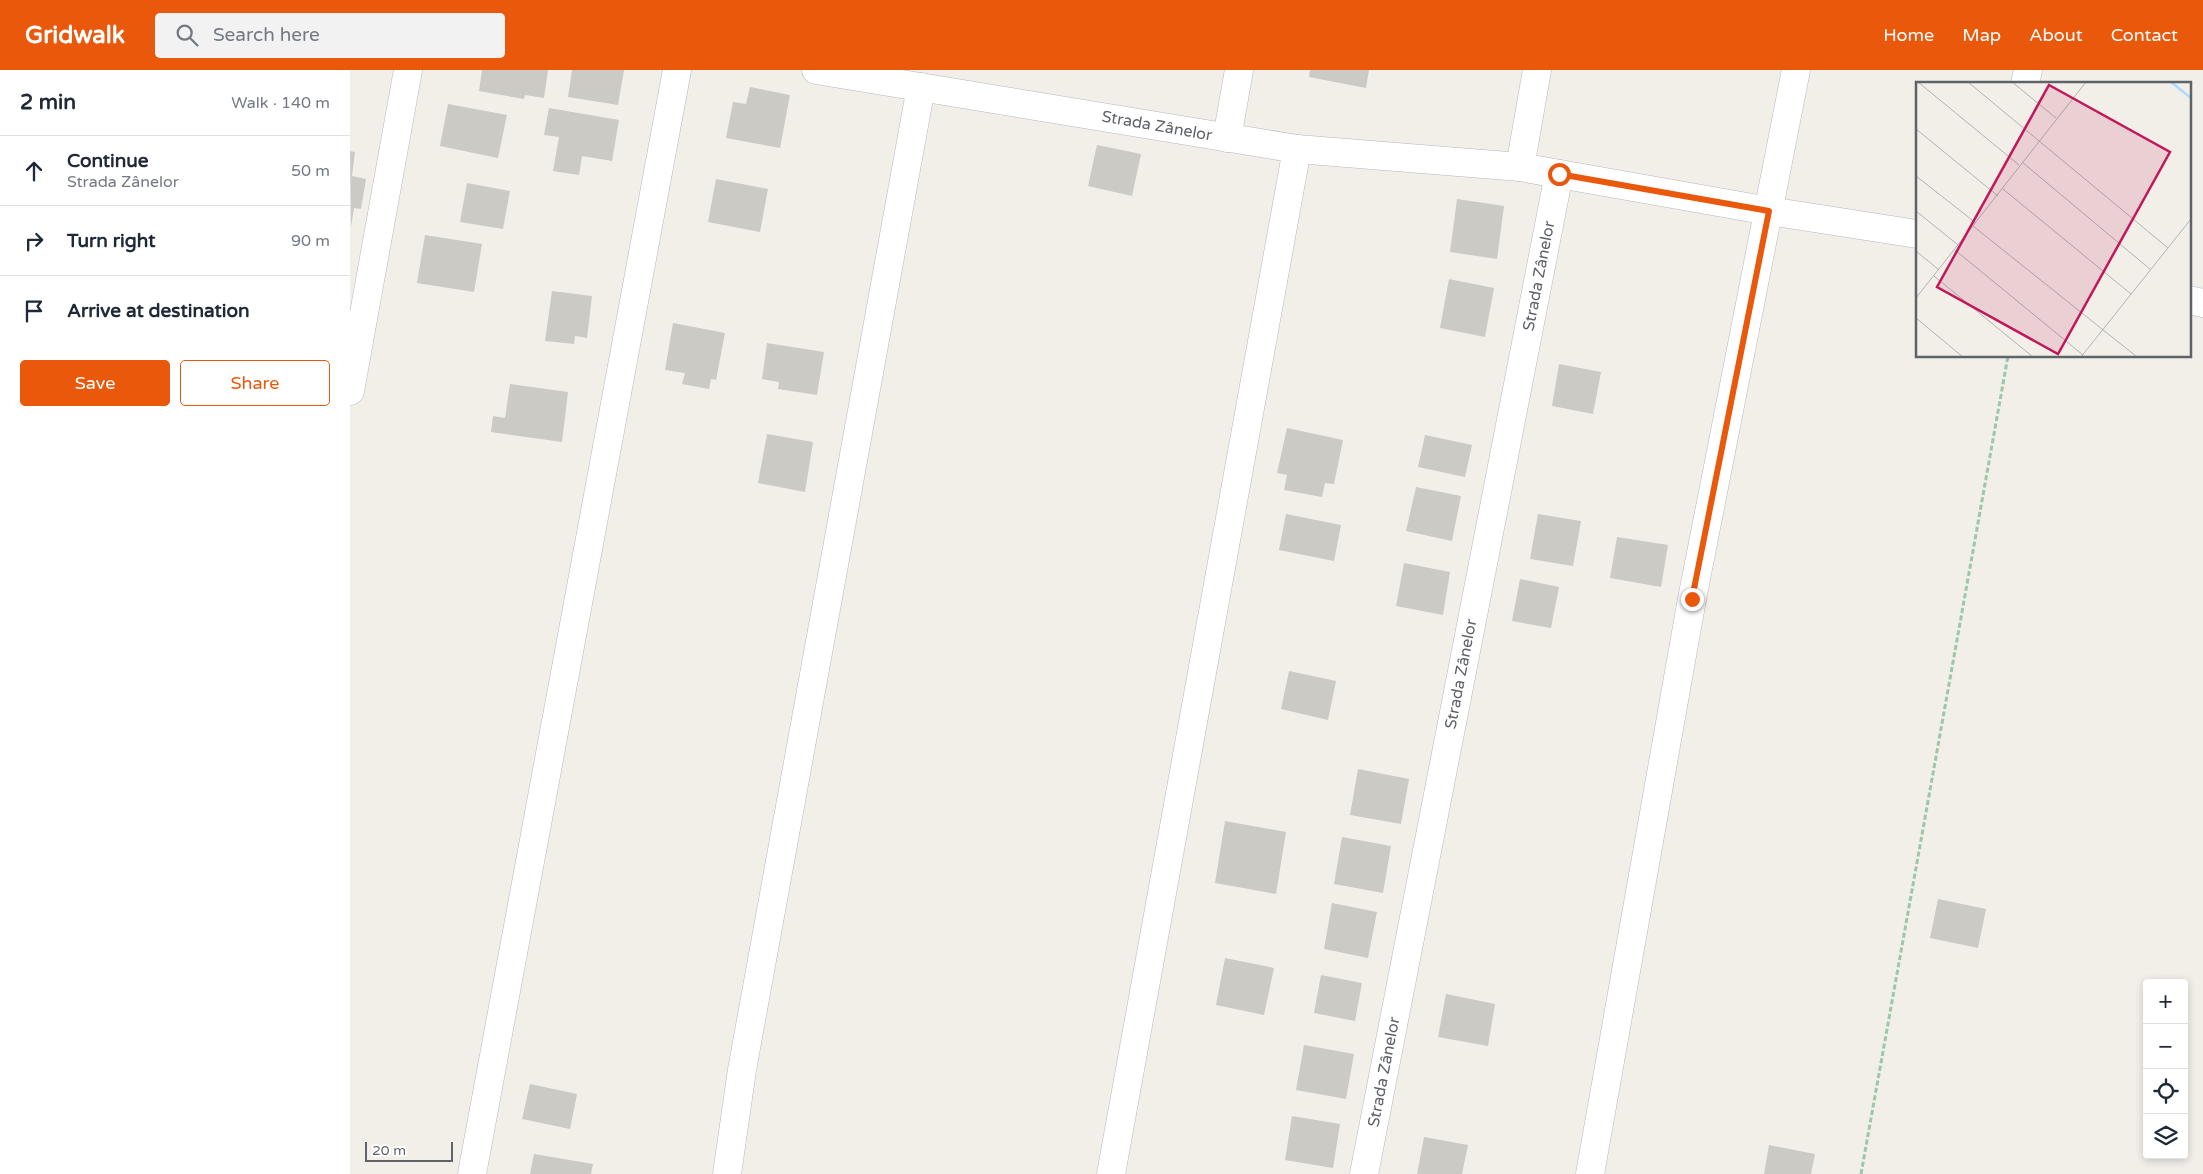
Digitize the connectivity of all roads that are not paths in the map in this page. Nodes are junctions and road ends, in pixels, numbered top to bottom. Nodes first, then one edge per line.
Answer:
1 (408, 70) edge
2 (678, 70) edge
3 (816, 70) edge
4 (1239, 70) edge
5 (1537, 70) edge
6 (1796, 70) edge
7 (950, 80) edge
8 (920, 87) junction
9 (1227, 138) junction
10 (1297, 149) junction
11 (1520, 167) junction
12 (1559, 174) junction
13 (1769, 211) junction
14 (1916, 234) edge
15 (2190, 300) edge
16 (2203, 303) edge
17 (350, 391) edge
18 (472, 1174) edge
19 (727, 1174) edge
20 (1111, 1174) edge
21 (1364, 1174) edge
22 (1590, 1174) edge

1 - 17 street
2 - 18 street
3 - 8 street, Strada Zânelor
4 - 9 street
5 - 11 street
6 - 13 street
7 - 8 street, Strada Zânelor
7 - 9 street, Strada Zânelor
8 - 19 street
9 - 10 street, Strada Zânelor
10 - 11 street, Strada Zânelor
10 - 20 street
11 - 12 street, Strada Zânelor
12 - 13 street, Strada Zânelor
12 - 21 street, Strada Zânelor
13 - 14 street, Strada Zânelor
13 - 22 street
15 - 16 street

